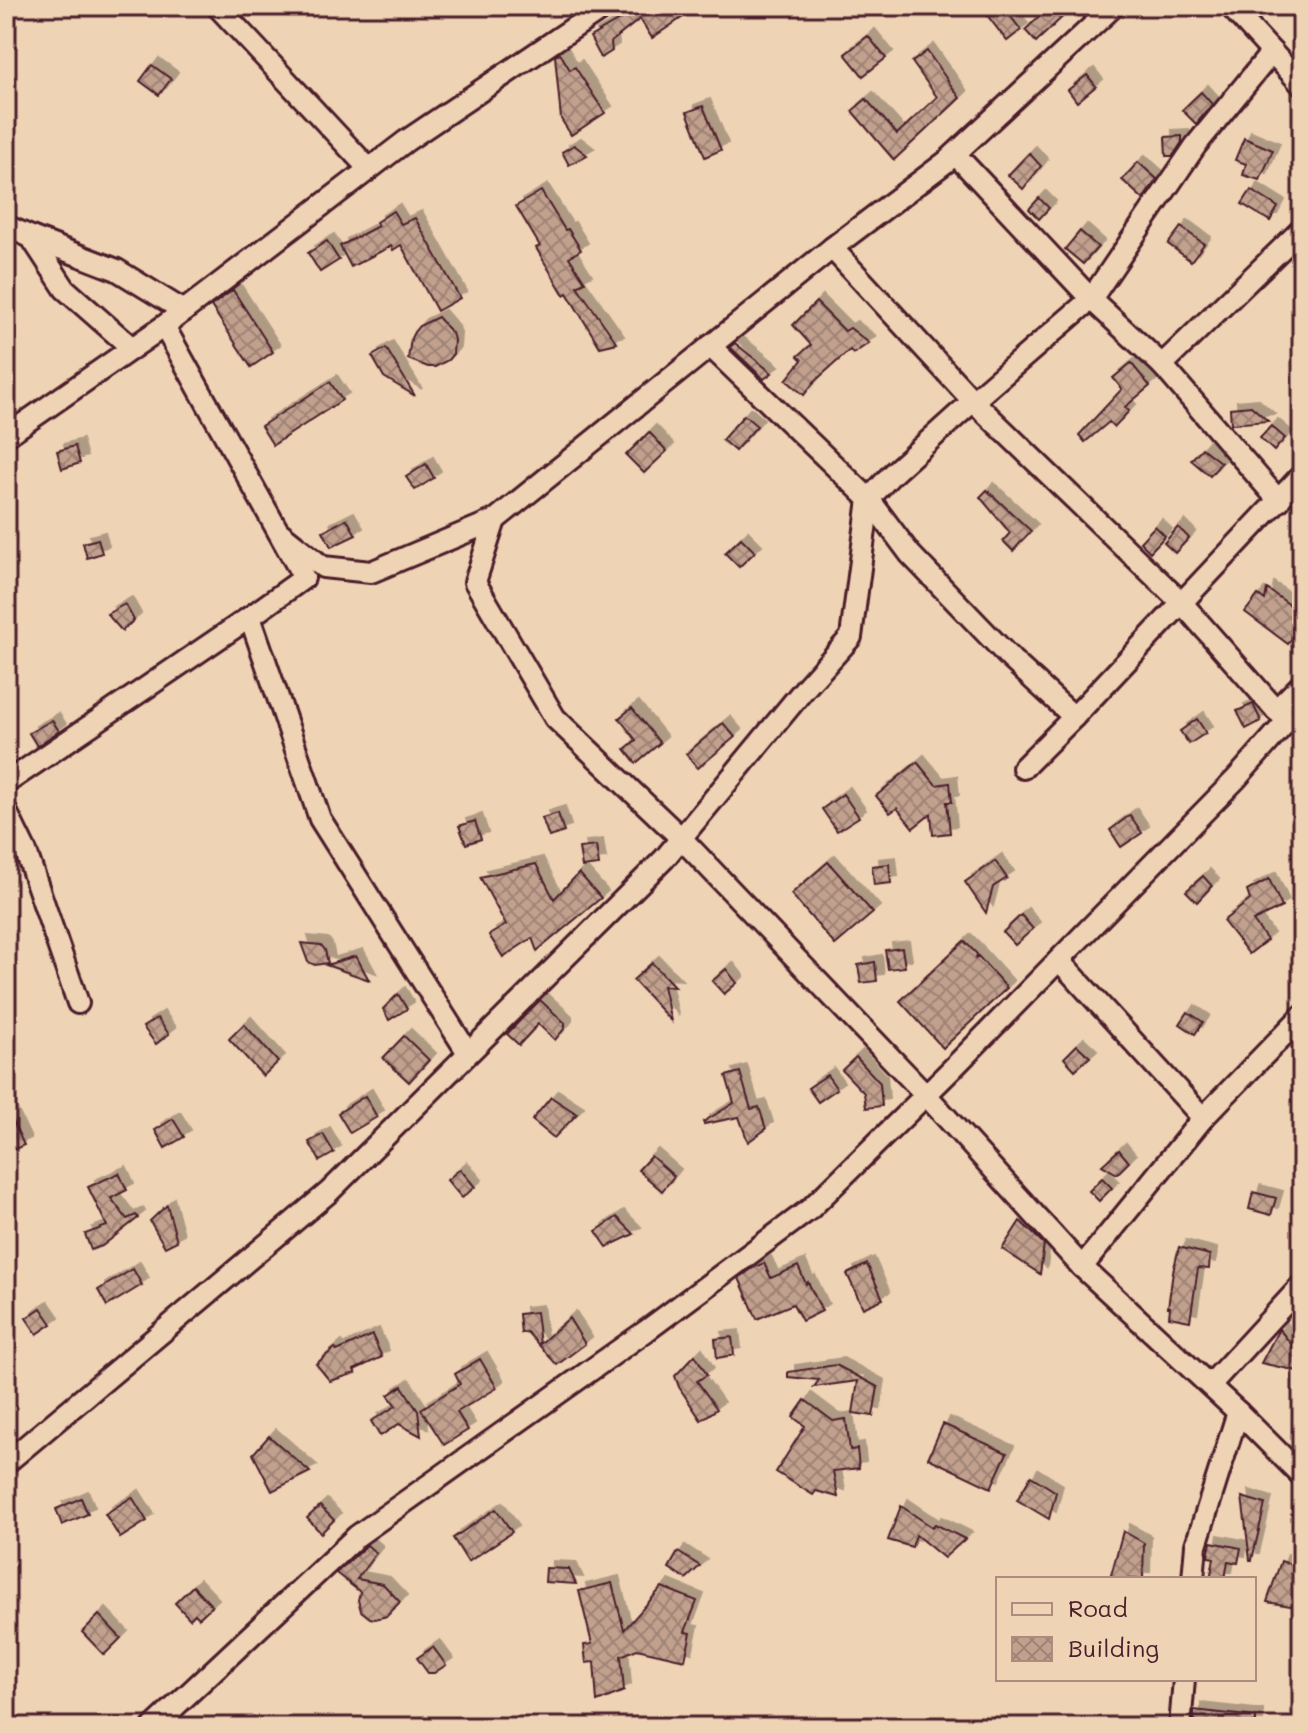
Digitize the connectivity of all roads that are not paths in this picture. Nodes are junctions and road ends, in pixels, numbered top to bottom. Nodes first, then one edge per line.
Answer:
1 (217, 6) edge
2 (606, 6) edge
3 (1114, 6) edge
4 (1230, 6) edge
5 (1272, 52) junction
6 (1302, 85) edge
7 (955, 154) junction
8 (369, 169) junction
9 (6, 226) edge
10 (1302, 229) edge
11 (31, 237) junction
12 (832, 248) junction
13 (1091, 299) junction
14 (184, 311) junction
15 (164, 326) junction
16 (710, 346) junction
17 (132, 348) junction
18 (1162, 365) junction
19 (55, 401) junction
20 (973, 401) junction
21 (6, 420) edge
22 (6, 436) edge
23 (1302, 475) edge
24 (869, 499) junction
25 (1279, 501) junction
26 (495, 520) junction
27 (279, 532) junction
28 (1182, 603) junction
29 (250, 617) junction
30 (1302, 684) edge
31 (1074, 717) junction
32 (1289, 721) edge
33 (1023, 768) dead end
34 (6, 783) edge
35 (6, 811) edge
36 (681, 838) junction
37 (1059, 960) junction
38 (78, 1003) dead end
39 (1302, 1016) edge
40 (468, 1053) junction
41 (926, 1095) junction
42 (1203, 1118) junction
43 (1082, 1267) junction
44 (1302, 1285) edge
45 (1210, 1385) junction
46 (1238, 1412) junction
47 (6, 1463) edge
48 (1302, 1476) edge
49 (1193, 1577) edge
50 (1184, 1681) edge
51 (153, 1727) edge
52 (1180, 1727) edge

1 - 8 street
2 - 8 street
3 - 7 street
4 - 5 street
5 - 6 street
5 - 13 street
7 - 12 street
7 - 13 street
8 - 14 street
9 - 11 street
10 - 18 street
11 - 14 street
11 - 17 street
12 - 16 street
12 - 20 street
13 - 18 street
13 - 20 street
14 - 15 street
15 - 17 street
15 - 27 street
16 - 24 street
16 - 26 street
17 - 19 street
18 - 25 street
19 - 21 street
19 - 22 street
20 - 24 street
20 - 28 street
23 - 25 street
24 - 31 street
24 - 36 street
25 - 28 street
26 - 27 street
26 - 36 street
27 - 29 street
28 - 31 street
28 - 32 street
29 - 34 street
29 - 40 street
30 - 32 street
31 - 33 street
32 - 37 street
35 - 38 street
36 - 40 street
36 - 41 street
37 - 41 street
37 - 42 street
39 - 42 street
40 - 47 street
41 - 43 street
41 - 51 street
42 - 43 street
43 - 45 street
44 - 45 street
45 - 46 street
46 - 48 street
46 - 49 street
50 - 52 street

